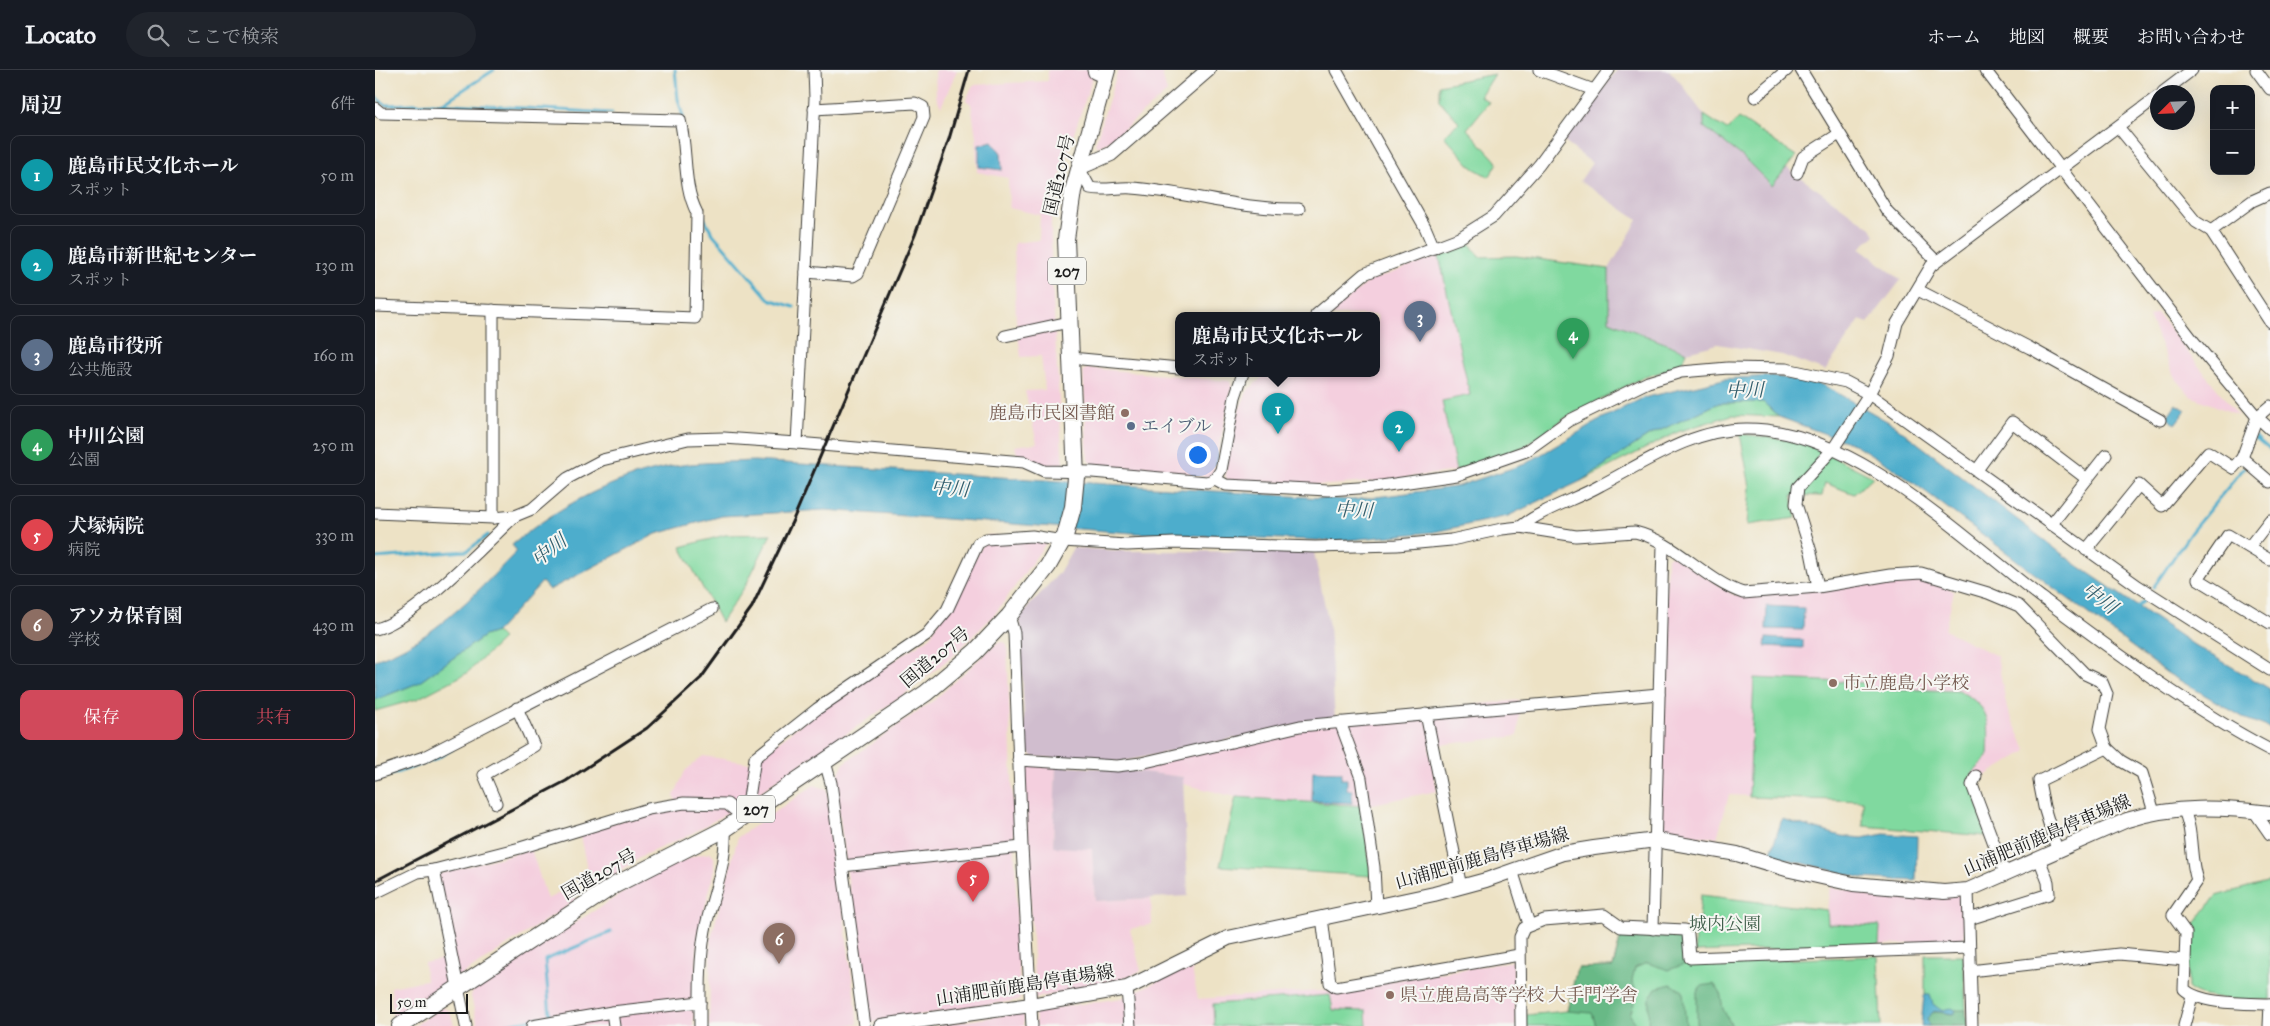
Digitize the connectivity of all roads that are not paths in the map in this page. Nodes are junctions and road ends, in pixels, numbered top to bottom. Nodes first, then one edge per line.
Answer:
1 (814, 70) edge
2 (1208, 70) edge
3 (1335, 70) edge
4 (1539, 70) edge
5 (1609, 70) edge
6 (1787, 70) edge
7 (1801, 70) edge
8 (1985, 70) edge
9 (2191, 70) edge
10 (2256, 70) edge
11 (1102, 73) edge
12 (2172, 85) edge
13 (2270, 89) edge
14 (1593, 90) junction
15 (1755, 97) dead end
16 (2150, 103) edge
17 (375, 108) edge
18 (814, 109) junction
19 (2119, 128) junction
20 (1839, 134) junction
21 (1079, 168) junction
22 (2061, 170) junction
23 (1797, 173) dead end
24 (2270, 193) edge
25 (1299, 209) dead end
26 (2211, 231) junction
27 (1434, 248) junction
28 (1936, 261) junction
29 (806, 272) junction
30 (1918, 290) junction
31 (375, 306) edge
32 (493, 310) junction
33 (1320, 312) edge
34 (1069, 322) junction
35 (2270, 322) edge
36 (1005, 336) dead end
37 (1071, 358) junction
38 (1175, 368) edge
39 (1242, 377) edge
40 (1869, 394) junction
41 (2270, 406) edge
42 (2257, 417) junction
43 (2160, 420) dead end
44 (2270, 429) edge
45 (797, 443) junction
46 (1833, 449) junction
47 (2106, 455) dead end
48 (2242, 458) junction
49 (1977, 470) junction
50 (1076, 474) junction
51 (1215, 479) junction
52 (2087, 479) junction
53 (2270, 482) edge
54 (375, 513) edge
55 (515, 516) junction
56 (493, 518) junction
57 (2270, 520) edge
58 (2051, 525) junction
59 (1520, 528) junction
60 (1064, 538) junction
61 (1663, 545) junction
62 (2249, 547) junction
63 (2086, 550) junction
64 (2270, 560) edge
65 (1818, 587) junction
66 (712, 608) dead end
67 (1009, 616) junction
68 (2270, 623) edge
69 (375, 629) edge
70 (2270, 670) edge
71 (1659, 694) junction
72 (519, 713) junction
73 (1426, 714) junction
74 (1340, 722) junction
75 (2107, 748) junction
76 (2270, 750) edge
77 (1019, 760) junction
78 (825, 762) junction
79 (375, 774) edge
80 (1976, 776) dead end
81 (496, 803) dead end
82 (2183, 808) junction
83 (2254, 811) junction
84 (2154, 812) junction
85 (2270, 813) edge
86 (743, 817) junction
87 (725, 829) junction
88 (2270, 834) edge
89 (1656, 840) junction
90 (1022, 847) junction
91 (2057, 850) junction
92 (2039, 858) junction
93 (843, 866) junction
94 (433, 870) junction
95 (1512, 870) junction
96 (2005, 873) junction
97 (1461, 887) junction
98 (1968, 890) junction
99 (375, 893) edge
100 (1376, 906) junction
101 (1322, 917) junction
102 (1969, 919) junction
103 (1529, 924) junction
104 (1653, 928) junction
105 (1969, 948) junction
106 (1519, 954) junction
107 (2185, 960) junction
108 (1970, 971) junction
109 (1127, 988) junction
110 (457, 989) junction
111 (2192, 996) junction
112 (700, 1002) junction
113 (2270, 1004) edge
114 (1031, 1005) junction
115 (611, 1012) junction
116 (400, 1026) edge
117 (466, 1026) edge
118 (532, 1026) edge
119 (613, 1026) edge
120 (700, 1026) edge
121 (864, 1026) edge
122 (881, 1026) edge
123 (1032, 1026) edge
124 (1130, 1026) edge
125 (1521, 1026) edge
126 (1972, 1026) edge
127 (2184, 1026) edge
128 (2269, 1026) edge

1 - 18 street
2 - 21 main road
3 - 27 street
4 - 14 street
5 - 14 street
6 - 15 street
7 - 20 street
8 - 22 street
9 - 12 street
10 - 13 street
11 - 21 highway, 国道207号 / 207
14 - 27 street
16 - 19 street
17 - 32 street
18 - 29 street
18 - 29 street
19 - 22 street
19 - 26 street
20 - 23 street
20 - 28 street
21 - 25 street
21 - 34 highway, 国道207号 / 207
22 - 28 street
22 - 42 street
24 - 26 street
26 - 35 street
27 - 33 street
28 - 30 street
29 - 45 street
30 - 40 street
30 - 43 street
31 - 32 street
32 - 56 street
34 - 36 street
34 - 37 highway, 国道207号 / 207
37 - 38 street
37 - 50 highway, 国道207号 / 207
39 - 51 street
40 - 46 street
40 - 49 street
40 - 51 street
41 - 42 street
42 - 44 street
42 - 48 street
45 - 50 street
45 - 55 street
46 - 59 street
46 - 65 street
46 - 76 street
47 - 52 street
48 - 53 street
48 - 63 street
49 - 52 street
49 - 58 street
50 - 51 street
50 - 60 highway, 国道207号 / 207
52 - 58 street
54 - 56 street
55 - 56 street
55 - 69 street
57 - 62 street
58 - 63 street
59 - 60 street
59 - 61 street
60 - 67 highway, 国道207号 / 207
60 - 86 street
61 - 65 street
61 - 71 street
62 - 64 street
62 - 68 street
63 - 70 street
65 - 75 street
66 - 72 street
67 - 77 street
67 - 78 highway, 国道207号 / 207
71 - 73 street
71 - 89 street
72 - 79 street
72 - 81 street
73 - 74 street
73 - 97 street
74 - 77 street
74 - 100 street
75 - 84 street
75 - 91 street
77 - 90 street
78 - 86 highway, 国道207号 / 207
78 - 93 street
80 - 96 street
82 - 83 main road, 山浦肥前鹿島停車場線
82 - 84 main road, 山浦肥前鹿島停車場線
82 - 107 street
83 - 85 main road, 山浦肥前鹿島停車場線
83 - 88 street
84 - 91 main road, 山浦肥前鹿島停車場線
86 - 87 highway, 国道207号 / 207
86 - 94 street
87 - 110 highway, 国道207号 / 207
87 - 112 street
89 - 95 main road, 山浦肥前鹿島停車場線
89 - 98 main road, 山浦肥前鹿島停車場線
89 - 104 street
90 - 93 street
90 - 114 street
91 - 92 main road, 山浦肥前鹿島停車場線
92 - 96 main road, 山浦肥前鹿島停車場線
92 - 102 street
93 - 121 street
94 - 99 street
94 - 110 street
95 - 97 main road, 山浦肥前鹿島停車場線
95 - 103 street
96 - 98 main road, 山浦肥前鹿島停車場線
97 - 100 main road, 山浦肥前鹿島停車場線
98 - 102 street
100 - 101 main road, 山浦肥前鹿島停車場線
101 - 106 street
101 - 109 main road, 山浦肥前鹿島停車場線
102 - 105 street
103 - 104 street
103 - 106 street
104 - 105 street
105 - 108 street
106 - 125 street
107 - 108 street
107 - 111 street
108 - 126 street
109 - 114 main road, 山浦肥前鹿島停車場線
109 - 124 street
110 - 116 highway, 国道207号 / 207
110 - 117 street
111 - 113 street
111 - 127 street
112 - 115 street
112 - 120 street
113 - 128 street
114 - 122 main road, 山浦肥前鹿島停車場線
114 - 123 street
115 - 118 street
115 - 119 street

